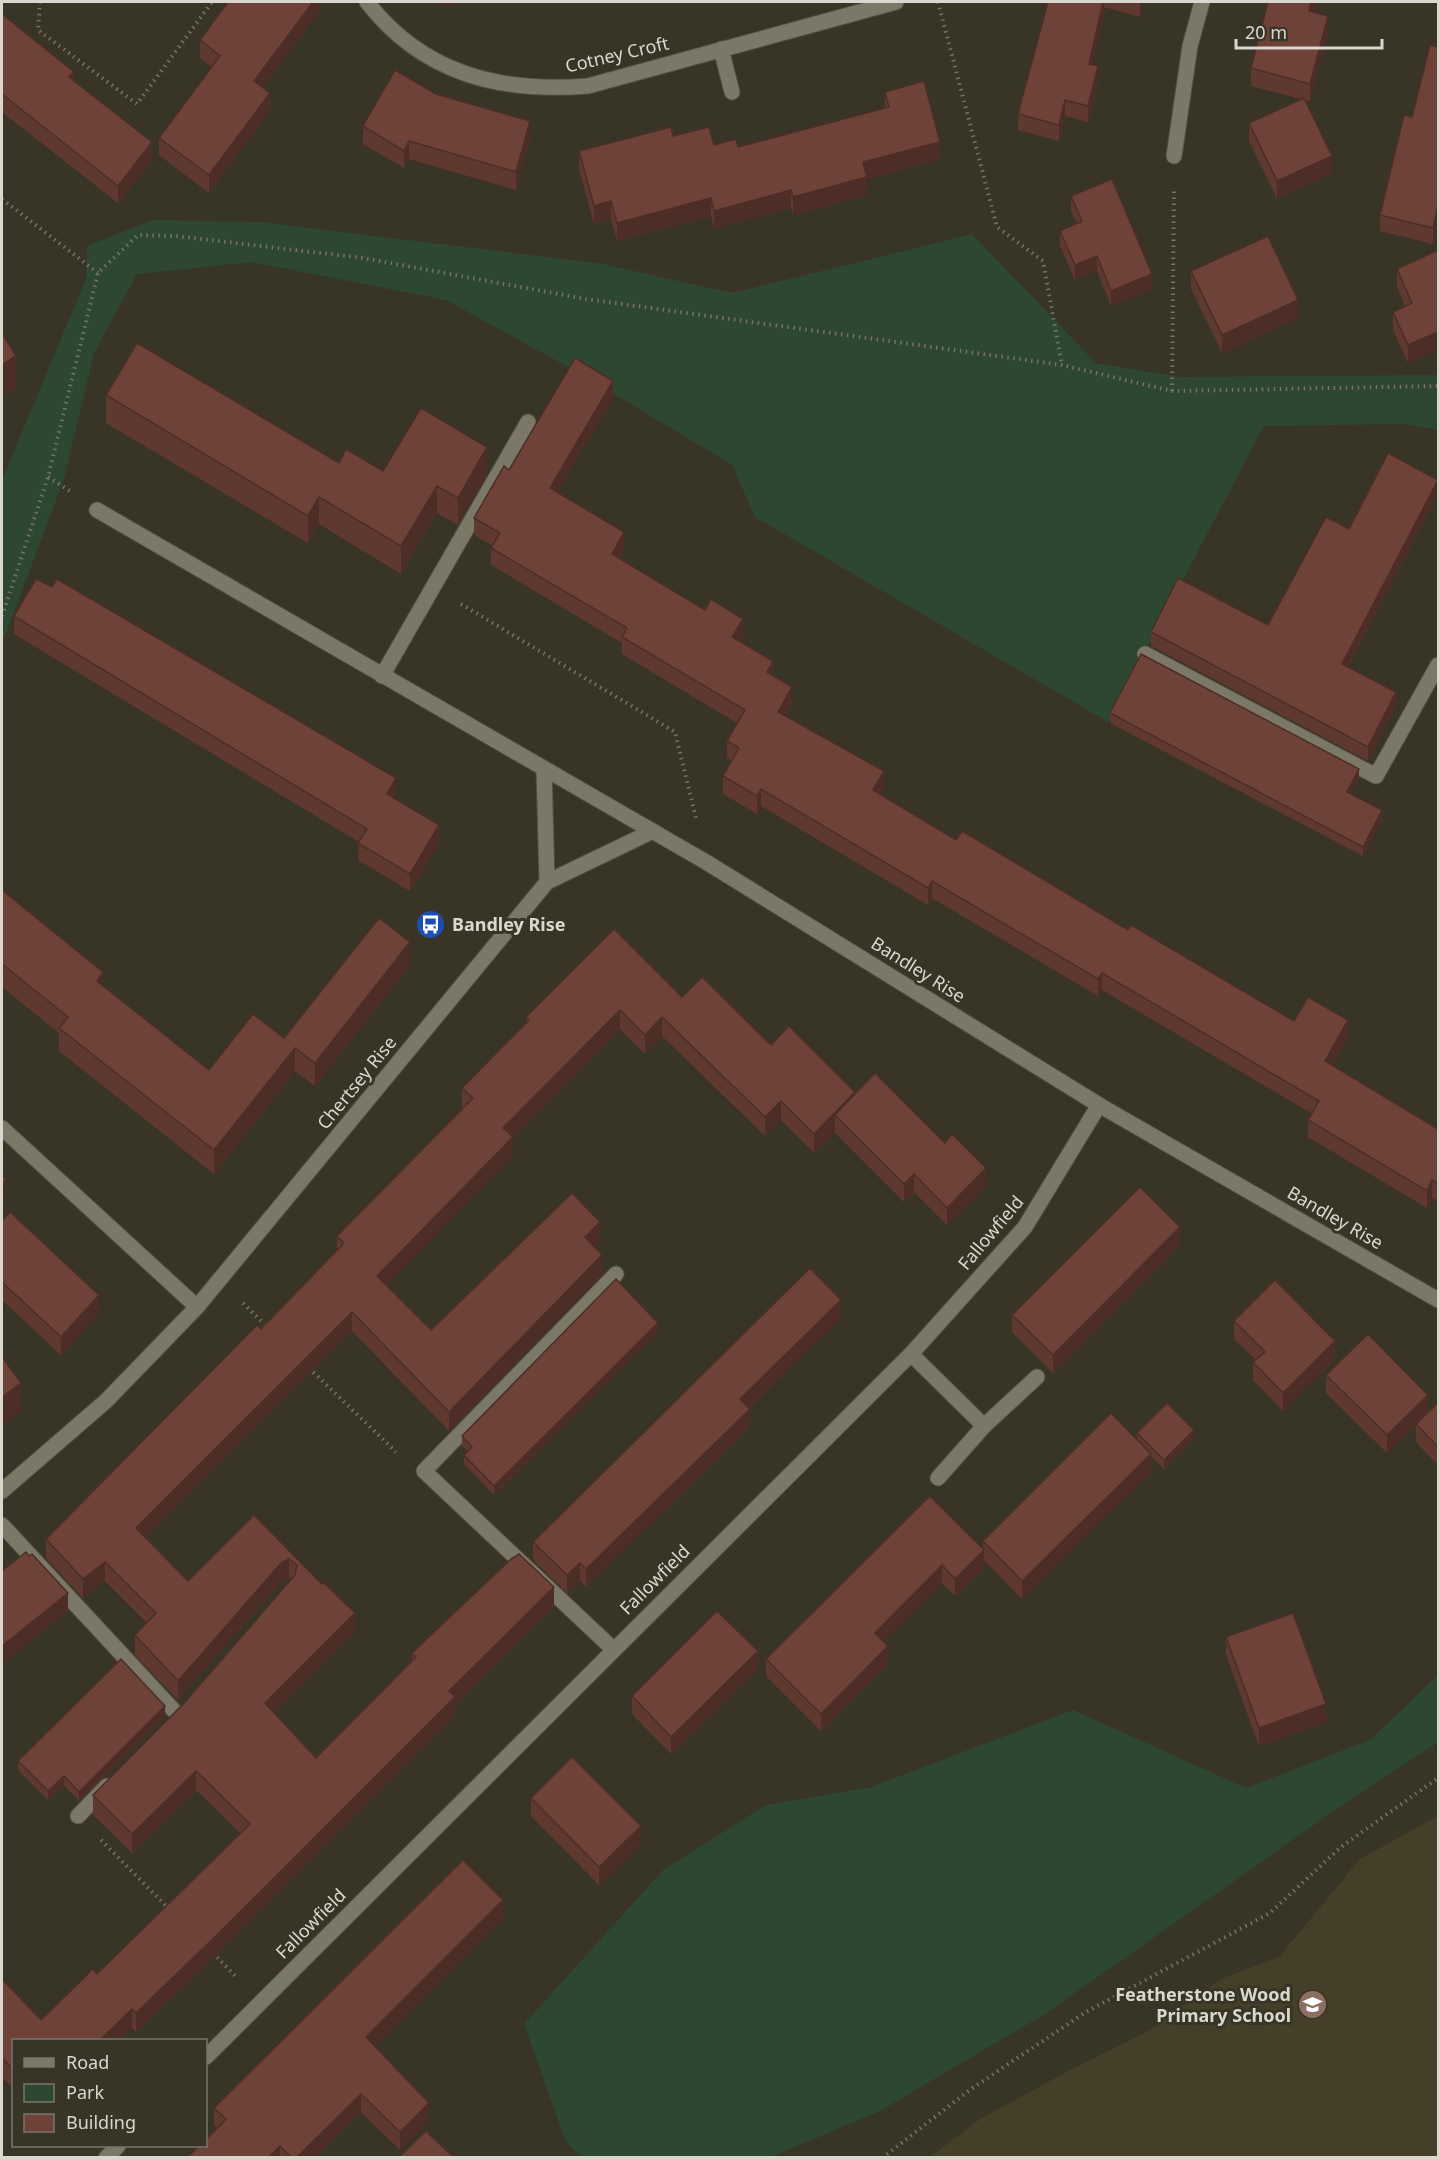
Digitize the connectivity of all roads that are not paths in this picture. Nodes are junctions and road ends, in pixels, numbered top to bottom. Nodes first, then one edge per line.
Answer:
1 (367, 2) edge
2 (896, 2) edge
3 (1202, 2) edge
4 (721, 49) junction
5 (732, 92) dead end
6 (1174, 156) road end
7 (528, 423) dead end
8 (97, 510) dead end
9 (1145, 654) edge
10 (1438, 665) edge
11 (382, 676) junction
12 (543, 769) junction
13 (653, 831) junction
14 (547, 882) junction
15 (1099, 1105) junction
16 (2, 1128) edge
17 (616, 1274) dead end
18 (1438, 1300) edge
19 (197, 1307) junction
20 (910, 1354) junction
21 (1037, 1377) dead end
22 (984, 1426) junction
23 (938, 1478) dead end
24 (2, 1491) edge
25 (2, 1526) edge
26 (614, 1649) junction
27 (177, 1715) edge
28 (119, 1774) edge
29 (78, 1816) road end
30 (207, 2056) edge

1 - 4 street, Cotney Croft
2 - 4 street, Cotney Croft
3 - 6 street
4 - 5 street
7 - 11 street
8 - 11 street, Bandley Rise
9 - 10 street
11 - 12 street, Bandley Rise
12 - 13 street, Bandley Rise
12 - 14 street
13 - 14 street, Chertsey Rise
13 - 15 street, Bandley Rise
14 - 19 street, Chertsey Rise
15 - 18 street, Bandley Rise
15 - 20 street, Fallowfield
16 - 19 street
17 - 26 street
19 - 24 street, Chertsey Rise
20 - 22 street
20 - 26 street, Fallowfield
21 - 22 street
22 - 23 street
25 - 27 street
26 - 30 street, Fallowfield
28 - 29 street

